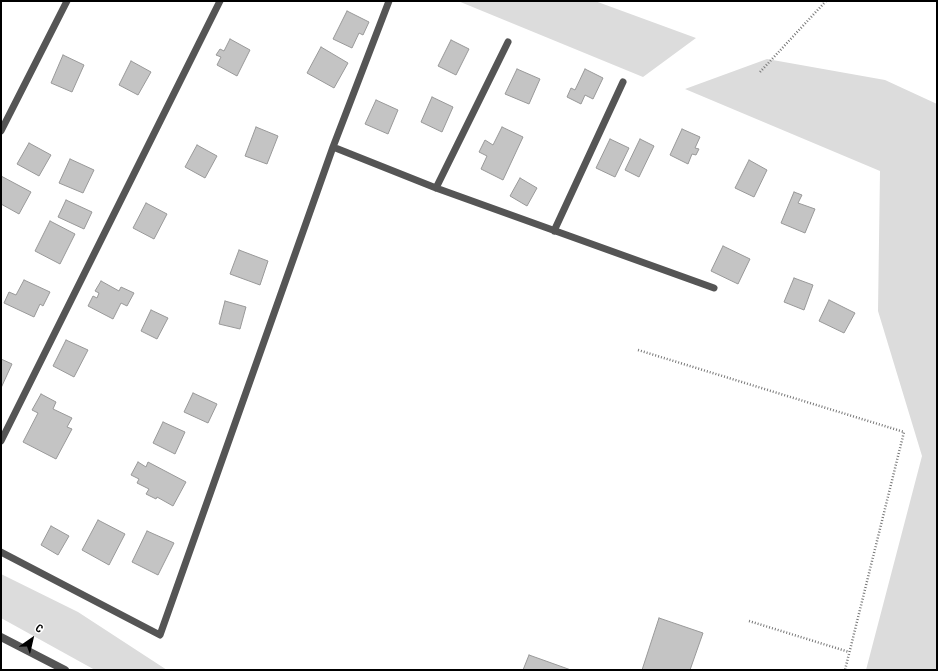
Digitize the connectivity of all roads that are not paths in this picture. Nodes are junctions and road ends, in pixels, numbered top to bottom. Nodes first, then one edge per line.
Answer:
1 (67, 1) edge
2 (220, 1) edge
3 (389, 1) edge
4 (508, 42) dead end
5 (623, 82) dead end
6 (1, 131) edge
7 (333, 147) junction
8 (436, 188) junction
9 (554, 231) junction
10 (714, 288) dead end
11 (1, 441) edge
12 (1, 552) edge
13 (1, 637) edge
14 (65, 670) edge

1 - 6 lane
2 - 11 lane
3 - 7 lane
4 - 8 lane
5 - 9 lane
7 - 8 lane
7 - 12 lane
8 - 9 lane
9 - 10 lane
13 - 14 street

